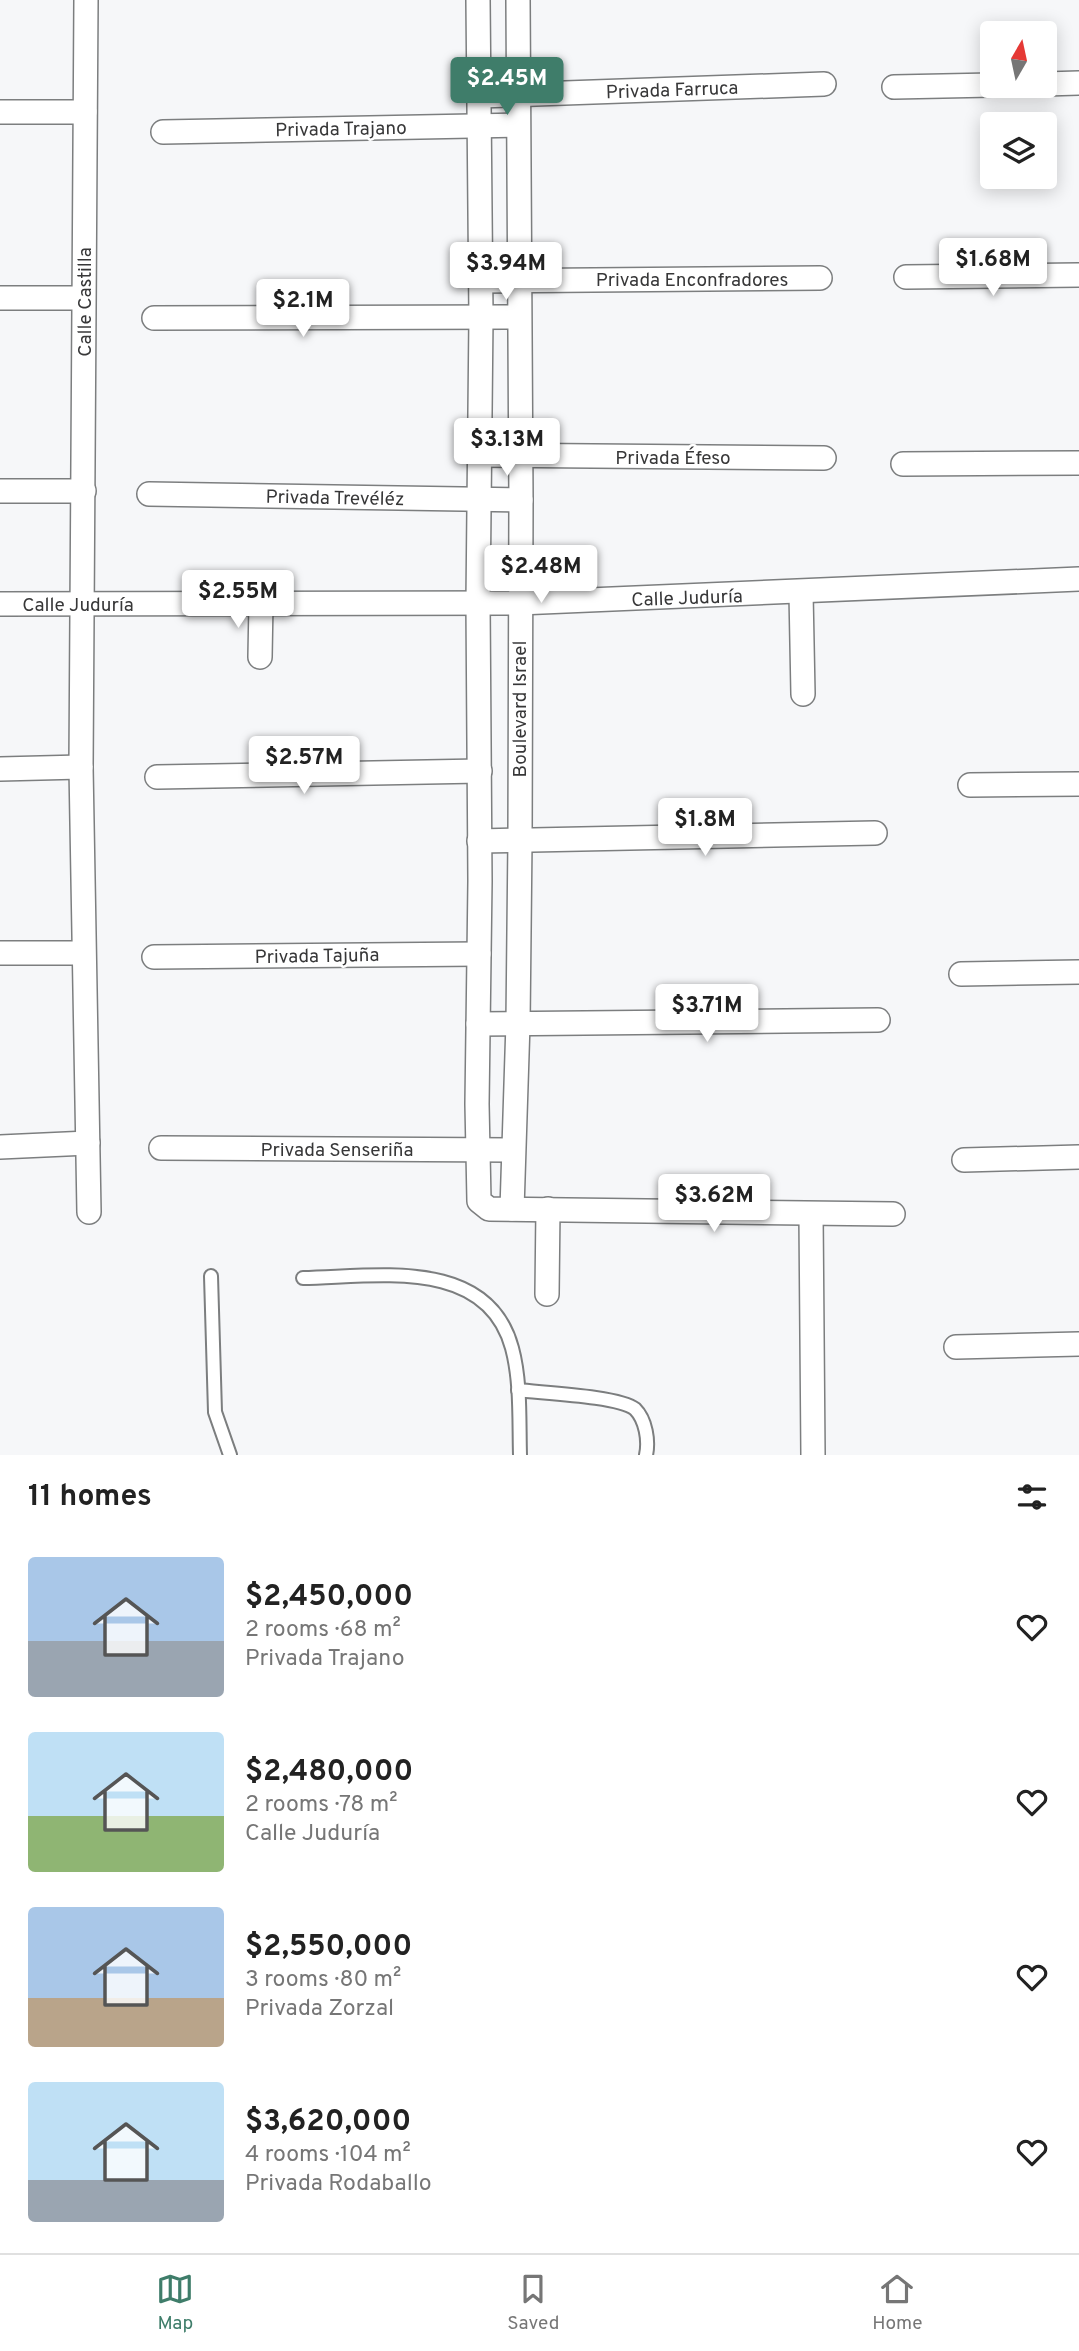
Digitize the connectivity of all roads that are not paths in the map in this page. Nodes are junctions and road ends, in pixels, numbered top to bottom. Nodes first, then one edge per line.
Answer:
1 (86, 0) edge
2 (478, 0) edge
3 (519, 0) edge
4 (1079, 83) edge
5 (824, 84) dead end
6 (1057, 84) edge
7 (980, 85) edge
8 (894, 87) dead end
9 (518, 95) junction
10 (479, 96) junction
11 (0, 112) edge
12 (85, 112) junction
13 (478, 125) junction
14 (518, 125) junction
15 (163, 131) dead end
16 (1079, 275) edge
17 (906, 277) dead end
18 (820, 278) dead end
19 (519, 280) junction
20 (480, 281) junction
21 (0, 298) edge
22 (83, 298) junction
23 (481, 317) junction
24 (519, 317) junction
25 (154, 318) dead end
26 (480, 455) junction
27 (520, 456) junction
28 (824, 458) dead end
29 (1079, 463) edge
30 (904, 464) dead end
31 (0, 491) edge
32 (84, 491) junction
33 (149, 494) dead end
34 (479, 499) junction
35 (521, 500) junction
36 (1079, 579) edge
37 (801, 593) junction
38 (81, 603) junction
39 (261, 603) junction
40 (478, 603) junction
41 (519, 603) junction
42 (0, 604) edge
43 (260, 657) dead end
44 (803, 694) dead end
45 (81, 768) junction
46 (0, 769) edge
47 (480, 771) junction
48 (157, 777) dead end
49 (1079, 784) edge
50 (970, 785) dead end
51 (875, 833) dead end
52 (520, 840) junction
53 (480, 841) junction
54 (0, 953) edge
55 (83, 953) junction
56 (479, 954) junction
57 (154, 957) dead end
58 (1079, 972) edge
59 (961, 974) dead end
60 (878, 1020) dead end
61 (518, 1023) junction
62 (478, 1024) junction
63 (88, 1143) junction
64 (0, 1147) edge
65 (161, 1148) dead end
66 (477, 1149) junction
67 (513, 1150) junction
68 (1079, 1157) edge
69 (964, 1160) dead end
70 (512, 1209) junction
71 (548, 1209) junction
72 (89, 1212) dead end
73 (811, 1214) junction
74 (893, 1214) dead end
75 (211, 1276) dead end
76 (303, 1278) dead end
77 (547, 1294) dead end
78 (1079, 1344) edge
79 (956, 1348) dead end
80 (518, 1390) junction
81 (230, 1455) edge
82 (520, 1455) edge
83 (646, 1455) edge
84 (813, 1455) edge

1 - 12 street, Calle Castilla
2 - 10 street, Boulevard Israel
3 - 9 street, Boulevard Israel
4 - 6 street
5 - 9 street, Privada Farruca
7 - 8 street
9 - 10 street, Privada Farruca
9 - 14 street, Boulevard Israel
10 - 13 street, Boulevard Israel
11 - 12 street
12 - 22 street, Calle Castilla
13 - 14 street, Privada Trajano
13 - 15 street, Privada Trajano
13 - 20 street, Boulevard Israel
14 - 19 street, Boulevard Israel
16 - 17 street
18 - 19 street, Privada Enconfradores
19 - 20 street, Privada Enconfradores
19 - 24 street, Boulevard Israel
20 - 23 street, Boulevard Israel
21 - 22 street
22 - 32 street, Calle Castilla
23 - 24 street
23 - 25 street
23 - 26 street, Boulevard Israel
24 - 27 street, Boulevard Israel
26 - 27 street, Privada Éfeso
26 - 34 street, Boulevard Israel
27 - 28 street, Privada Éfeso
27 - 35 street, Boulevard Israel
29 - 30 street
31 - 32 street
32 - 38 street, Calle Castilla
33 - 34 street, Privada Trevéléz
34 - 35 street, Privada Trevéléz
34 - 40 street, Boulevard Israel
35 - 41 street, Boulevard Israel
36 - 37 street, Calle Juduría
37 - 41 street, Calle Juduría
37 - 44 street
38 - 39 street, Calle Juduría
38 - 42 street, Calle Juduría
38 - 45 street, Calle Castilla
39 - 40 street, Calle Juduría
39 - 43 street
40 - 41 street, Calle Juduría
40 - 47 street, Boulevard Israel
41 - 52 street, Boulevard Israel
45 - 46 street
45 - 55 street, Calle Castilla
47 - 48 street
47 - 53 street, Boulevard Israel
49 - 50 street
51 - 52 street
52 - 53 street
52 - 61 street, Boulevard Israel
53 - 56 street, Boulevard Israel
54 - 55 street
55 - 63 street, Calle Castilla
56 - 57 street, Privada Tajuña
56 - 62 street, Boulevard Israel
58 - 59 street
60 - 61 street
61 - 62 street
61 - 67 street, Boulevard Israel
62 - 66 street, Boulevard Israel
63 - 64 street
63 - 72 street, Calle Castilla
65 - 66 street, Privada Senseriña
66 - 67 street, Privada Senseriña
66 - 70 street, Boulevard Israel
67 - 70 street, Boulevard Israel
68 - 69 street
70 - 71 street
71 - 73 street
71 - 77 street
73 - 74 street
73 - 84 street
75 - 81 lane
76 - 80 lane
78 - 79 street
80 - 82 lane
80 - 83 lane

